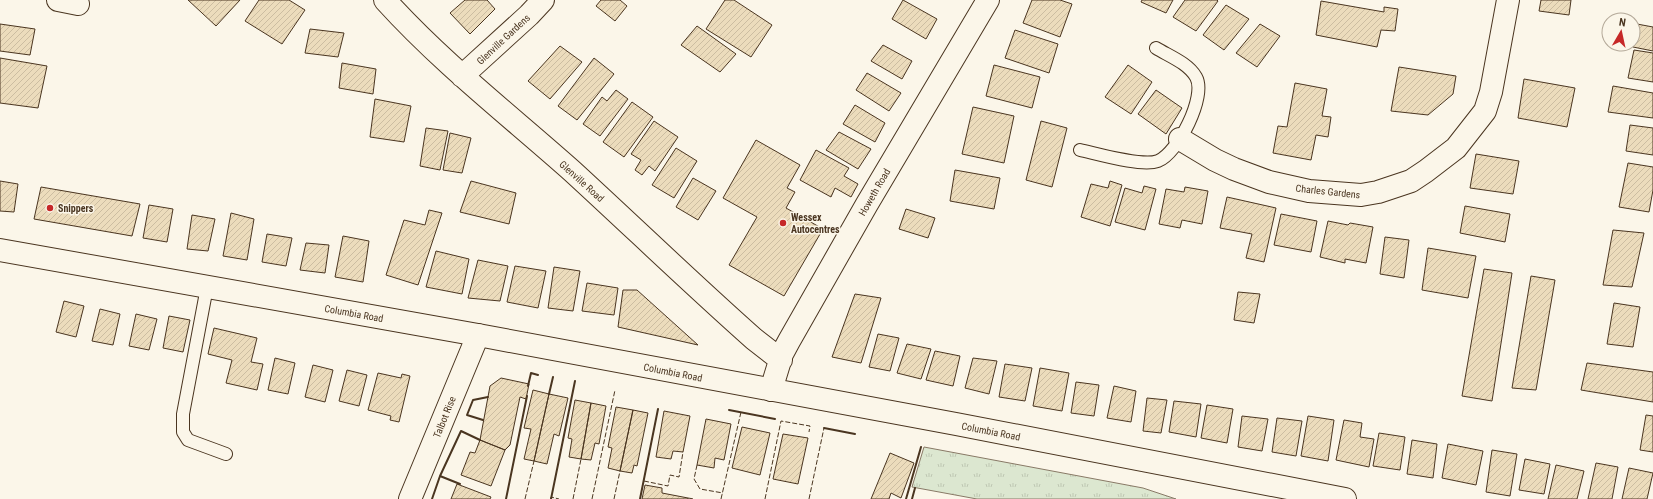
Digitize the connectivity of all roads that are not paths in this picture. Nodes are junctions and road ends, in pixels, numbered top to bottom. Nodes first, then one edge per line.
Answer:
1 (385, 0) edge
2 (543, 0) edge
3 (988, 0) edge
4 (1508, 0) edge
5 (1156, 48) dead end
6 (462, 76) junction
7 (1180, 139) junction
8 (1080, 150) dead end
9 (0, 250) edge
10 (207, 287) junction
11 (478, 335) junction
12 (780, 360) junction
13 (771, 390) junction
14 (226, 454) dead end
15 (410, 499) edge
16 (1345, 499) edge

1 - 6 street, Glenville Road
2 - 6 street, Glenville Gardens
3 - 12 street, Howeth Road
4 - 7 street, Charles Gardens
5 - 7 lane
6 - 12 street, Glenville Road
7 - 8 lane
9 - 10 street, Columbia Road
10 - 11 street, Columbia Road
10 - 14 lane
11 - 13 street, Columbia Road
11 - 15 street, Talbot Rise
12 - 13 street, Howeth Road
13 - 16 street, Columbia Road

